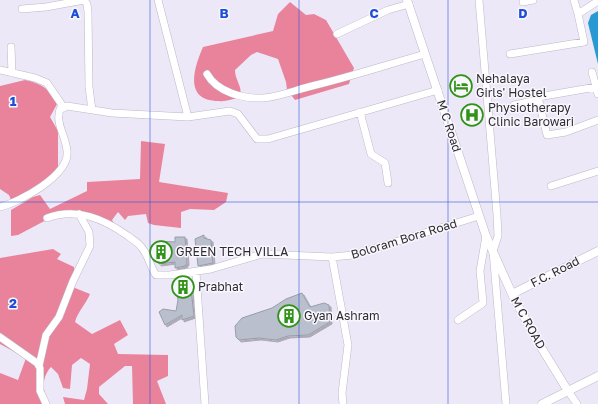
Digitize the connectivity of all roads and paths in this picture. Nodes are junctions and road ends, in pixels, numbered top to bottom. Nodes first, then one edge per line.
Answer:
1 (84, 0) edge
2 (158, 0) edge
3 (479, 0) edge
4 (533, 0) edge
5 (574, 0) edge
6 (408, 2) edge
7 (523, 2) dead end
8 (598, 2) edge
9 (22, 9) dead end
10 (578, 14) junction
11 (336, 34) dead end
12 (11, 47) dead end
13 (425, 54) junction
14 (510, 54) dead end
15 (0, 70) edge
16 (12, 72) junction
17 (592, 72) dead end
18 (207, 74) dead end
19 (438, 90) junction
20 (597, 90) edge
21 (538, 100) junction
22 (514, 104) dead end
23 (64, 108) junction
24 (92, 110) junction
25 (360, 112) junction
26 (188, 117) junction
27 (598, 120) edge
28 (598, 171) edge
29 (388, 183) dead end
30 (551, 186) dead end
31 (0, 207) edge
32 (79, 214) junction
33 (479, 216) junction
34 (47, 218) dead end
35 (486, 236) junction
36 (493, 251) junction
37 (598, 251) edge
38 (332, 257) junction
39 (196, 272) junction
40 (512, 294) junction
41 (458, 320) dead end
42 (0, 337) edge
43 (39, 366) junction
44 (598, 376) edge
45 (568, 391) junction
46 (46, 404) edge
47 (205, 404) edge
48 (343, 404) edge
49 (506, 404) edge
50 (542, 404) edge
51 (577, 404) edge

1 - 9 street
1 - 24 street
2 - 26 street
3 - 36 street
4 - 7 street
5 - 10 street
6 - 11 street
6 - 13 street, M C Road
8 - 10 street
10 - 14 street
12 - 16 street
13 - 18 street
13 - 19 street, M C Road
15 - 16 street
16 - 23 street
17 - 20 street
19 - 25 street
19 - 33 street, M C Road
20 - 21 street
21 - 22 street
21 - 27 street
23 - 24 street
23 - 31 street
24 - 26 street
25 - 26 street
25 - 29 street
28 - 30 street
32 - 34 street, Boloram Bora Road
32 - 39 street, Boloram Bora Road
32 - 43 street
33 - 35 street, M C Road
33 - 38 street, Boloram Bora Road
35 - 36 street, M C Road
35 - 41 street
36 - 40 street, M C ROAD
36 - 49 street
37 - 40 street, F.C. Road
38 - 39 street, Boloram Bora Road
38 - 48 street
39 - 47 street
40 - 45 street, M C ROAD
42 - 43 street
43 - 46 street
44 - 45 street
45 - 50 street
45 - 51 street

